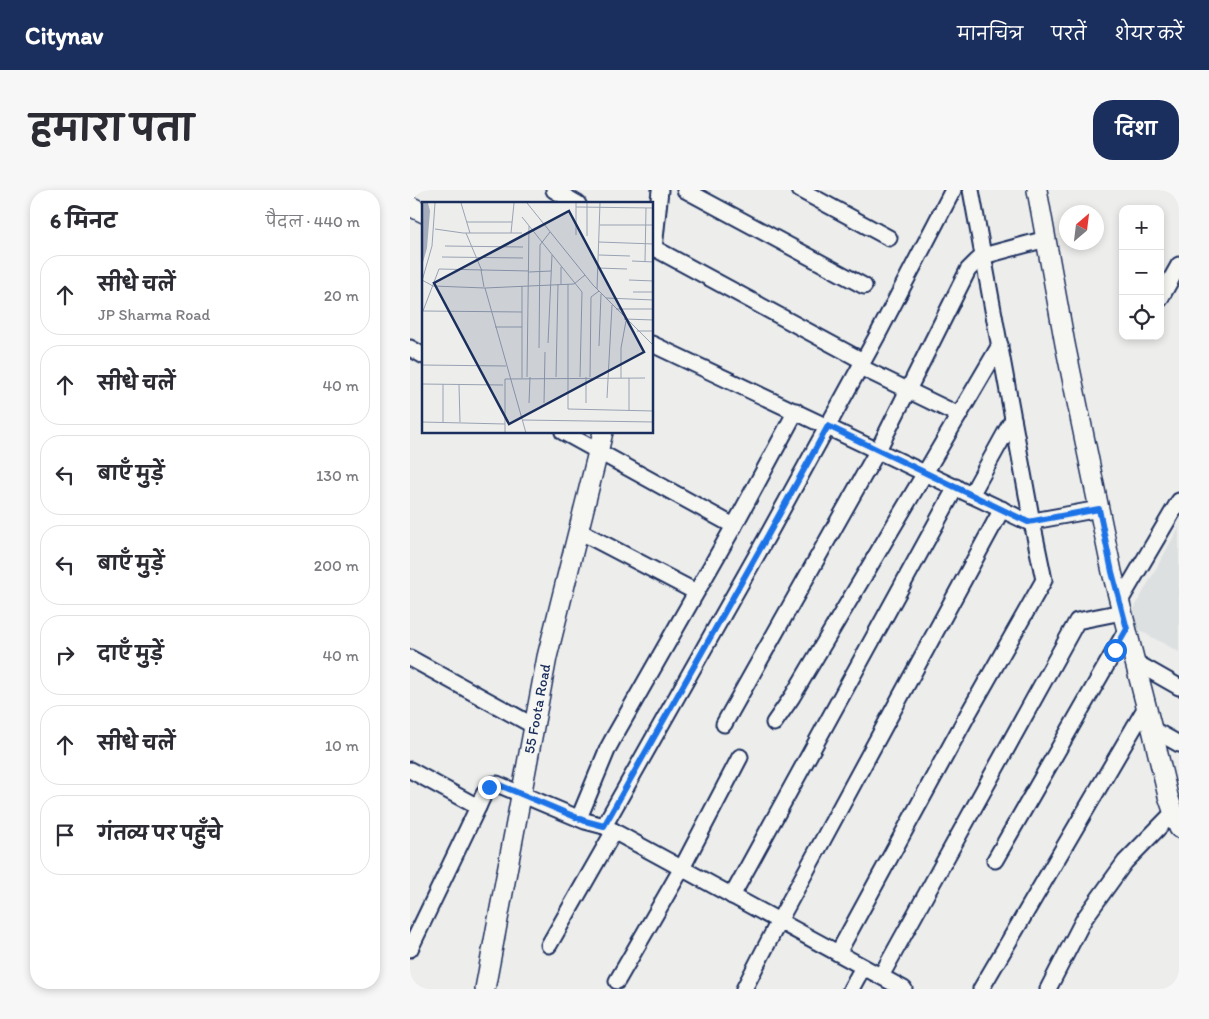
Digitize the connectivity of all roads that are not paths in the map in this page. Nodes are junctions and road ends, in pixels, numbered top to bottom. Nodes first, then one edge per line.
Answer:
1 (554, 190) edge
2 (660, 190) edge
3 (685, 190) edge
4 (800, 190) edge
5 (953, 190) edge
6 (971, 190) edge
7 (1037, 190) edge
8 (575, 202) edge
9 (410, 206) edge
10 (422, 212) edge
11 (889, 238) dead end
12 (1046, 239) junction
13 (654, 240) edge
14 (654, 249) edge
15 (983, 256) junction
16 (1179, 265) edge
17 (864, 286) dead end
18 (1162, 295) edge
19 (654, 345) edge
20 (1000, 345) junction
21 (410, 348) edge
22 (422, 355) edge
23 (861, 364) junction
24 (908, 390) junction
25 (796, 411) junction
26 (959, 415) junction
27 (1013, 419) junction
28 (828, 426) junction
29 (567, 434) edge
30 (603, 434) edge
31 (878, 450) junction
32 (599, 452) junction
33 (925, 473) junction
34 (956, 487) junction
35 (971, 494) junction
36 (1177, 508) edge
37 (1002, 509) junction
38 (1099, 509) junction
39 (1032, 522) junction
40 (734, 526) junction
41 (579, 531) junction
42 (696, 592) junction
43 (1123, 614) junction
44 (410, 658) edge
45 (1135, 662) junction
46 (1179, 687) edge
47 (1146, 707) junction
48 (774, 723) dead end
49 (724, 724) dead end
50 (534, 726) junction
51 (1152, 729) junction
52 (1179, 744) edge
53 (740, 757) dead end
54 (410, 770) edge
55 (521, 794) junction
56 (478, 807) junction
57 (1175, 810) edge
58 (579, 818) junction
59 (609, 829) junction
60 (994, 860) dead end
61 (682, 868) junction
62 (732, 896) junction
63 (779, 921) junction
64 (549, 945) dead end
65 (410, 949) edge
66 (838, 953) junction
67 (863, 967) junction
68 (881, 976) junction
69 (617, 981) dead end
70 (484, 989) edge
71 (744, 989) edge
72 (851, 989) edge
73 (904, 989) edge
74 (981, 989) edge
75 (1048, 989) edge

1 - 8 street
2 - 13 street
3 - 17 street
4 - 11 street
5 - 23 street
6 - 15 street
7 - 12 street
9 - 10 street
12 - 15 street
12 - 38 street
14 - 23 street
15 - 20 street
15 - 24 street
16 - 18 street
19 - 25 street
20 - 26 street
20 - 27 street
21 - 22 street
23 - 24 street
23 - 28 street
24 - 26 street
24 - 31 street
25 - 28 street
25 - 40 street
26 - 33 street
27 - 35 street
27 - 39 street
28 - 31 street
28 - 59 street
29 - 32 street
30 - 32 street, 55 Foota Road
31 - 33 street
31 - 49 street
32 - 40 street
32 - 41 street, 55 Foota Road
33 - 34 street
33 - 48 street
34 - 35 street
34 - 62 street
35 - 37 street
36 - 43 street
37 - 39 street
37 - 63 street
38 - 39 street
38 - 43 street
39 - 66 street
40 - 42 street
41 - 42 street
41 - 50 street, 55 Foota Road
42 - 58 street
43 - 45 street
43 - 60 street
43 - 68 street
44 - 50 street
45 - 46 street
45 - 47 street
47 - 51 street
47 - 74 street
50 - 55 street, 55 Foota Road
51 - 52 street
51 - 57 street
53 - 61 street
54 - 56 street
55 - 56 street
55 - 58 street
55 - 70 street, 55 Foota Road
56 - 65 street
57 - 75 street
58 - 59 street
59 - 61 street
59 - 64 street
61 - 62 street
61 - 69 street
62 - 63 street
63 - 66 street
63 - 71 street
66 - 67 street
67 - 68 street
67 - 72 street
68 - 73 street

